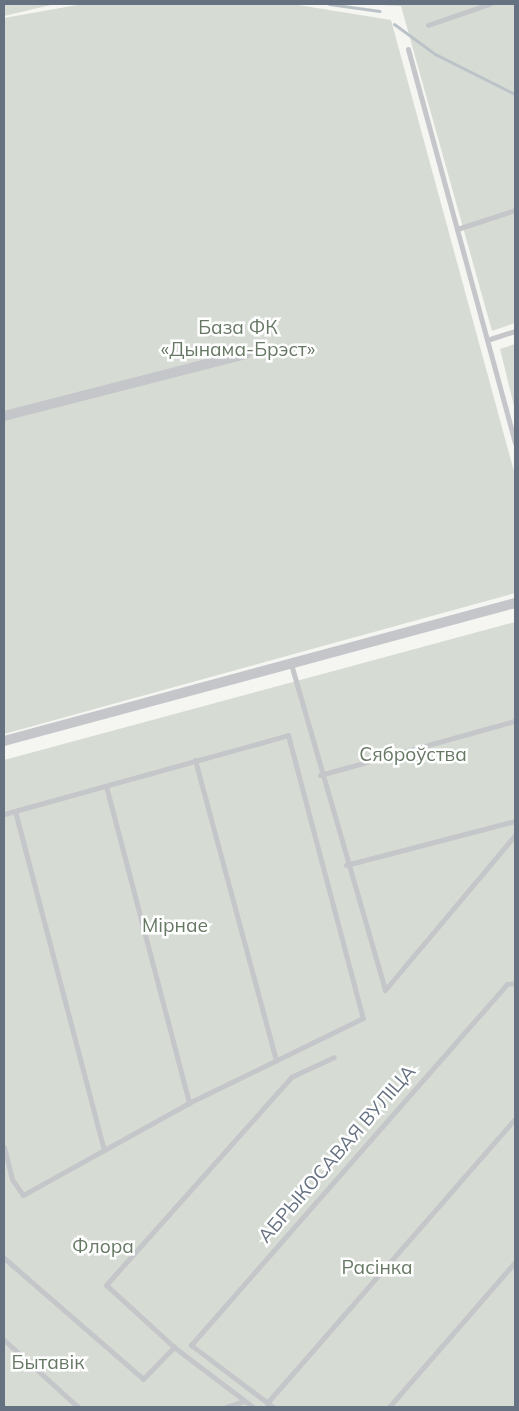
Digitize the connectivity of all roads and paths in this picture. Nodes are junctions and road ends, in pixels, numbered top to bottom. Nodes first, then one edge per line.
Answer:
1 (490, 4) edge
2 (428, 25) dead end
3 (408, 49) dead end
4 (515, 210) edge
5 (457, 229) junction
6 (515, 331) edge
7 (488, 340) junction
8 (246, 354) dead end
9 (4, 416) edge
10 (515, 439) edge
11 (515, 603) edge
12 (290, 661) junction
13 (515, 721) edge
14 (4, 741) edge
15 (195, 760) junction
16 (320, 775) junction
17 (106, 786) junction
18 (15, 811) junction
19 (4, 814) edge
20 (515, 821) edge
21 (515, 835) edge
22 (346, 865) junction
23 (515, 983) edge
24 (334, 1057) dead end
25 (276, 1060) junction
26 (189, 1104) junction
27 (515, 1119) edge
28 (4, 1147) edge
29 (104, 1150) junction
30 (4, 1258) edge
31 (515, 1262) edge
32 (4, 1340) edge
33 (174, 1347) junction
34 (244, 1400) junction
35 (267, 1403) junction
36 (78, 1407) edge
37 (226, 1407) edge
38 (254, 1407) edge
39 (273, 1407) edge
40 (389, 1407) edge

1 - 2 lane
3 - 5 lane
4 - 5 lane
5 - 7 lane
6 - 7 lane
7 - 10 lane
8 - 9 street
11 - 12 street
12 - 14 street
12 - 16 lane
13 - 16 lane
15 - 17 lane
15 - 25 lane
15 - 25 lane
16 - 22 lane
17 - 18 lane
17 - 26 lane
18 - 19 lane
18 - 29 lane
20 - 22 lane
21 - 22 lane
23 - 35 lane, АБРЫКОСАВАЯ ВУЛІЦА
24 - 33 lane
25 - 26 lane
26 - 29 lane
27 - 35 lane
28 - 29 lane
30 - 33 lane
31 - 40 lane
32 - 36 lane
33 - 34 lane
34 - 37 lane
34 - 38 lane
35 - 39 lane

